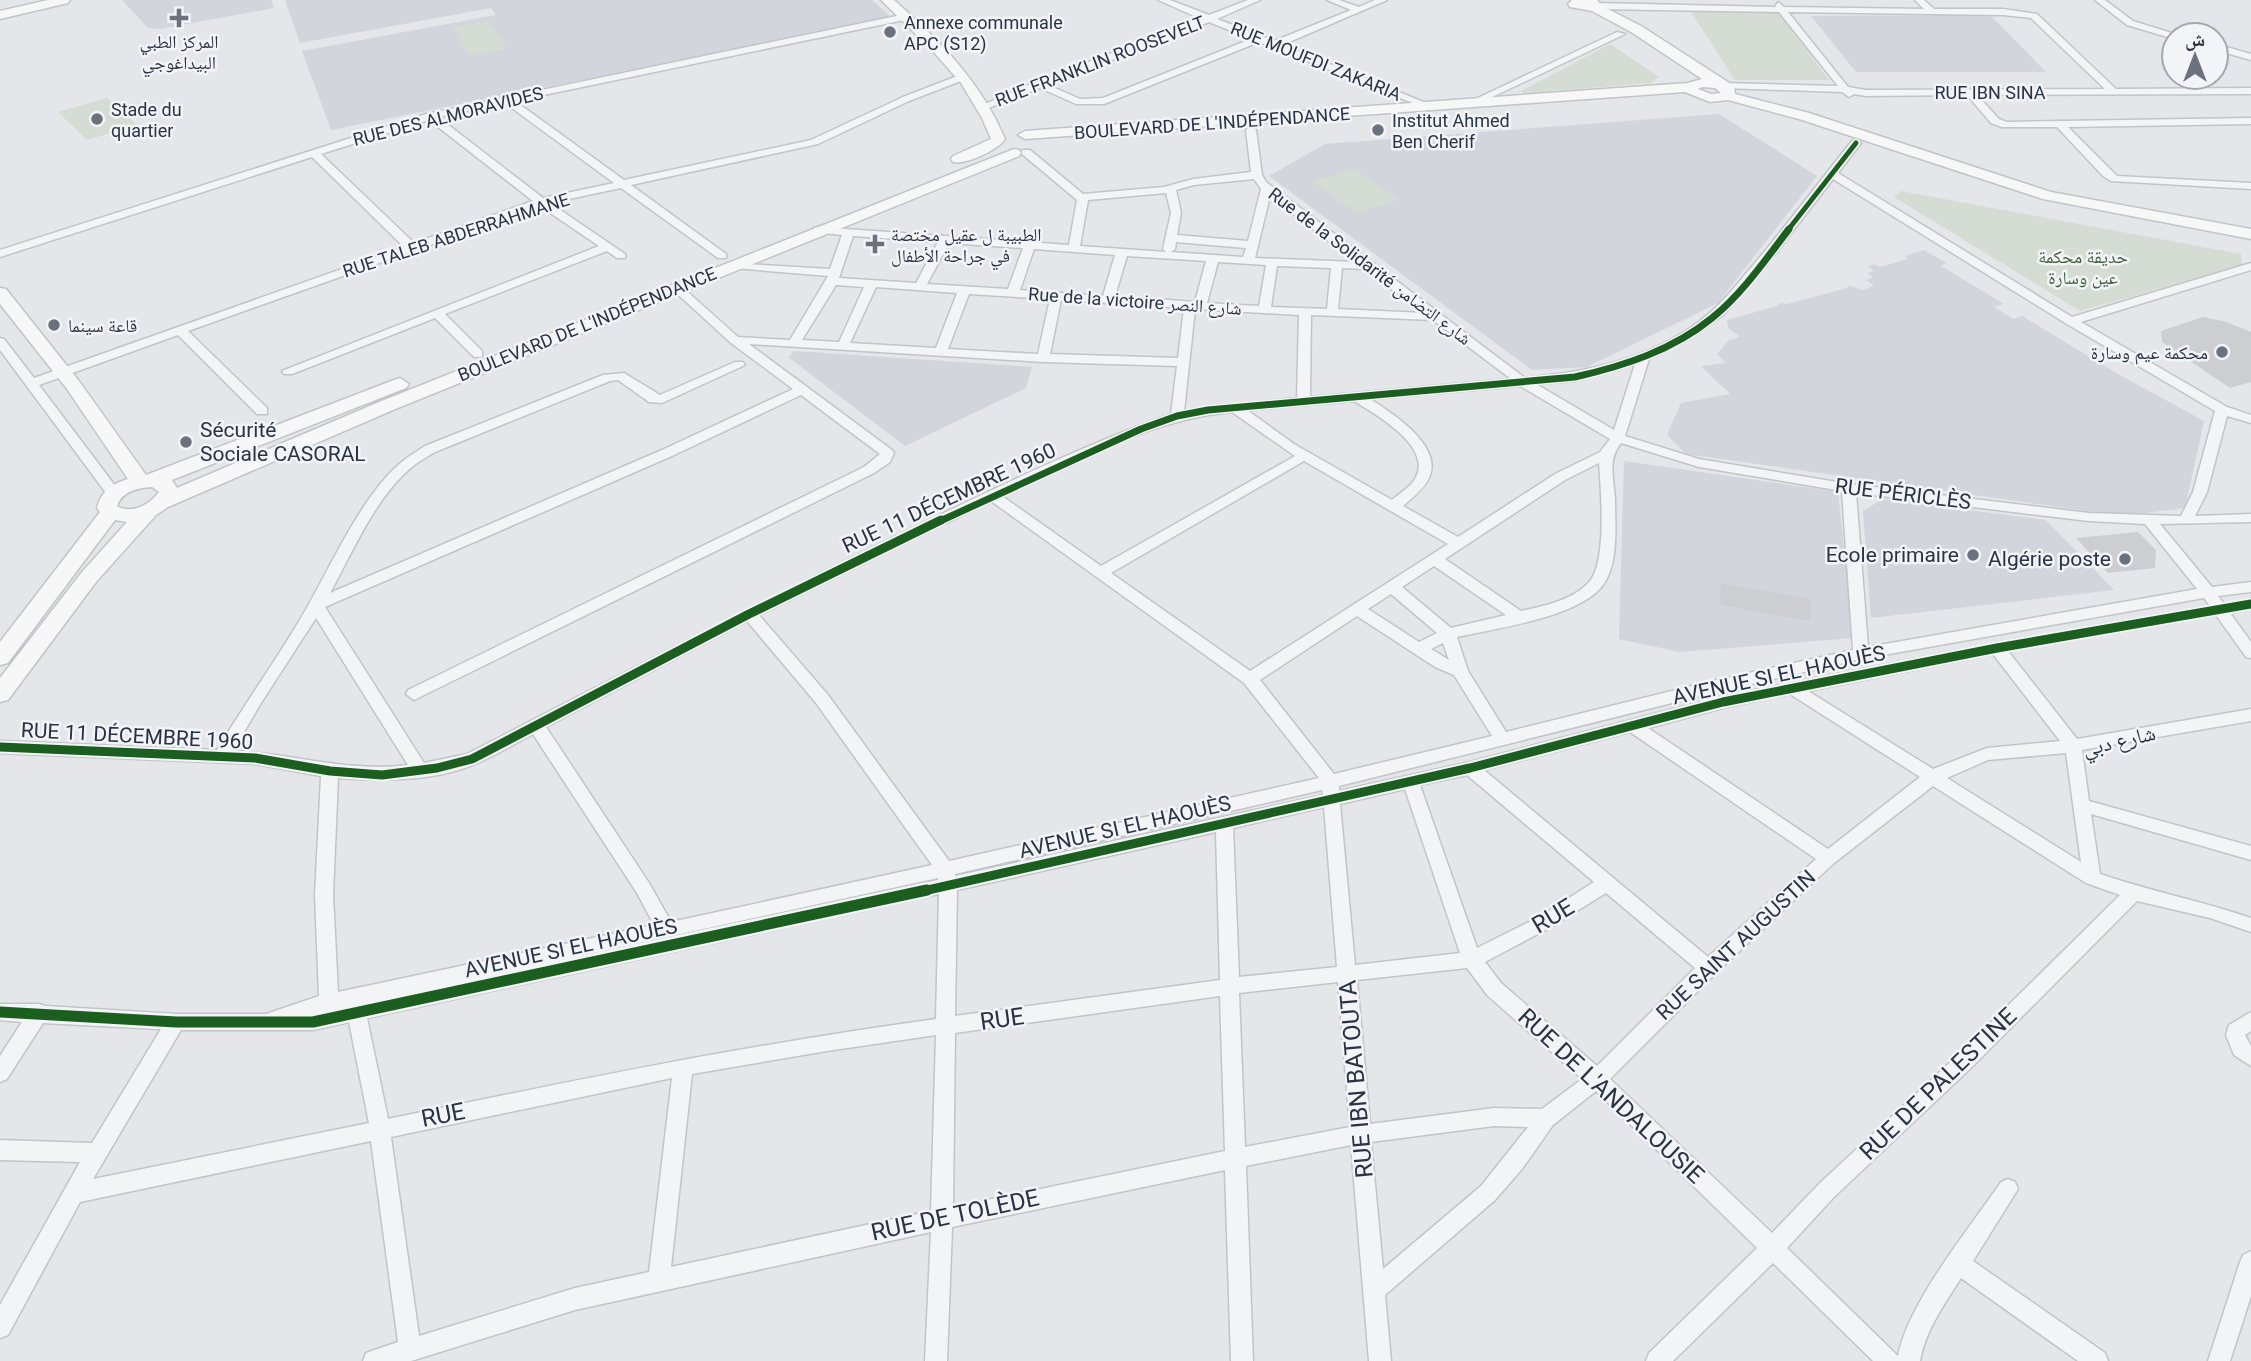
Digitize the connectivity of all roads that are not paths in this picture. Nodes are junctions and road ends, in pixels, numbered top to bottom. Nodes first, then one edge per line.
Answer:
1 (64, 0) edge
2 (887, 0) edge
3 (1163, 0) edge
4 (1256, 0) edge
5 (1331, 0) edge
6 (1383, 0) edge
7 (1774, 0) edge
8 (1866, 0) edge
9 (1919, 0) edge
10 (2099, 0) edge
11 (1585, 3) edge
12 (1662, 4) edge
13 (1782, 9) junction
14 (1359, 10) junction
15 (1877, 12) junction
16 (1932, 12) junction
17 (0, 15) edge
18 (906, 17) junction
19 (1209, 19) junction
20 (2160, 32) edge
21 (1620, 34) junction
22 (1261, 38) junction
23 (1276, 44) junction
24 (2230, 51) edge
25 (2251, 57) edge
26 (964, 77) junction
27 (1039, 84) junction
28 (1713, 91) junction
29 (2251, 91) edge
30 (1848, 92) junction
31 (1969, 92) junction
32 (2114, 92) junction
33 (505, 99) junction
34 (1468, 105) junction
35 (1431, 107) junction
36 (987, 112) junction
37 (1405, 114) junction
38 (430, 116) junction
39 (2251, 121) edge
40 (2060, 125) junction
41 (1251, 130) junction
42 (997, 141) junction
43 (1856, 143) junction
44 (1024, 144) junction
45 (312, 152) junction
46 (1832, 173) junction
47 (1257, 176) junction
48 (623, 184) junction
49 (2251, 186) edge
50 (1267, 188) junction
51 (1170, 189) junction
52 (1082, 197) junction
53 (541, 202) junction
54 (818, 230) junction
55 (848, 233) junction
56 (2251, 234) edge
57 (1171, 238) junction
58 (945, 240) junction
59 (1252, 245) junction
60 (1028, 246) junction
61 (608, 247) junction
62 (2251, 247) edge
63 (412, 248) junction
64 (1074, 248) junction
65 (1122, 252) junction
66 (0, 254) edge
67 (1168, 255) junction
68 (621, 256) dead end
69 (1213, 258) junction
70 (727, 260) junction
71 (1248, 261) junction
72 (1272, 262) junction
73 (1337, 264) junction
74 (1367, 266) junction
75 (2251, 266) edge
76 (833, 277) junction
77 (872, 283) junction
78 (919, 287) junction
79 (677, 288) junction
80 (964, 290) junction
81 (0, 293) edge
82 (1013, 293) junction
83 (1056, 297) junction
84 (1108, 300) junction
85 (1195, 305) junction
86 (1264, 310) junction
87 (1305, 312) junction
88 (438, 314) junction
89 (1332, 314) junction
90 (1438, 317) junction
91 (2071, 321) junction
92 (180, 330) junction
93 (735, 340) junction
94 (0, 342) edge
95 (794, 343) junction
96 (843, 346) junction
97 (941, 352) junction
98 (478, 354) junction
99 (1644, 356) junction
100 (1043, 358) junction
101 (1182, 362) junction
102 (739, 365) dead end
103 (64, 372) junction
104 (288, 372) dead end
105 (1523, 382) junction
106 (32, 383) junction
107 (801, 390) junction
108 (1359, 398) junction
109 (1303, 402) junction
110 (1235, 408) junction
111 (2222, 410) junction
112 (262, 411) dead end
113 (1177, 416) junction
114 (2251, 419) edge
115 (1618, 438) junction
116 (1605, 455) junction
117 (1304, 456) junction
118 (265, 457) junction
119 (146, 481) junction
120 (1849, 488) junction
121 (992, 495) junction
122 (112, 503) junction
123 (156, 506) junction
124 (1392, 508) junction
125 (2251, 518) edge
126 (2150, 521) junction
127 (2186, 521) junction
128 (1459, 544) junction
129 (1436, 559) junction
130 (99, 565) junction
131 (1100, 573) junction
132 (1392, 587) junction
133 (2251, 587) edge
134 (2208, 592) junction
135 (2251, 604) edge
136 (316, 605) junction
137 (2218, 608) junction
138 (1357, 609) junction
139 (749, 614) junction
140 (1519, 617) junction
141 (1448, 634) junction
142 (1997, 648) junction
143 (1418, 649) junction
144 (2251, 653) edge
145 (1861, 654) junction
146 (0, 657) edge
147 (1460, 671) junction
148 (1250, 679) junction
149 (1712, 687) junction
150 (1792, 688) junction
151 (414, 694) dead end
152 (0, 695) edge
153 (1723, 702) junction
154 (2251, 715) edge
155 (536, 725) junction
156 (1632, 725) junction
157 (1502, 739) junction
158 (2074, 746) junction
159 (0, 747) edge
160 (221, 758) junction
161 (1470, 768) junction
162 (330, 771) junction
163 (419, 771) junction
164 (1931, 778) junction
165 (1410, 780) junction
166 (1330, 789) junction
167 (2082, 805) junction
168 (1224, 822) junction
169 (2251, 853) edge
170 (1828, 859) junction
171 (947, 877) junction
172 (2092, 878) junction
173 (1608, 882) junction
174 (2134, 893) junction
175 (2251, 925) edge
176 (666, 929) junction
177 (1472, 960) junction
178 (1708, 968) junction
179 (1346, 972) junction
180 (1231, 986) junction
181 (329, 1010) junction
182 (356, 1011) junction
183 (0, 1012) edge
184 (39, 1013) junction
185 (2251, 1020) edge
186 (176, 1022) junction
187 (946, 1027) junction
188 (2251, 1057) edge
189 (683, 1067) junction
190 (0, 1073) edge
191 (1597, 1079) junction
192 (1546, 1118) junction
193 (380, 1128) junction
194 (1361, 1133) junction
195 (0, 1150) edge
196 (97, 1153) junction
197 (1236, 1157) junction
198 (2008, 1189) dead end
199 (73, 1194) junction
200 (942, 1217) junction
201 (1773, 1248) junction
202 (2251, 1262) edge
203 (1959, 1264) junction
204 (659, 1280) junction
205 (1376, 1289) junction
206 (0, 1326) edge
207 (410, 1350) junction
208 (374, 1361) edge
209 (936, 1361) edge
210 (1242, 1361) edge
211 (1380, 1361) edge
212 (1657, 1361) edge
213 (1889, 1361) edge
214 (1909, 1361) edge
215 (2097, 1361) edge
216 (2219, 1361) edge

1 - 17 main road
2 - 18 main road
3 - 19 street, RUE MOUFDI ZAKARIA
4 - 19 street, RUE FRANKLIN ROOSEVELT
5 - 14 street
6 - 14 street
7 - 13 street
8 - 15 street
9 - 16 street
10 - 20 street
11 - 12 street
11 - 21 main road
11 - 28 main road
12 - 13 street
13 - 15 street
13 - 30 street
14 - 23 street
15 - 16 street
16 - 32 street
18 - 26 main road
18 - 33 street, RUE DES ALMORAVIDES
19 - 22 street, RUE MOUFDI ZAKARIA
19 - 27 street, RUE FRANKLIN ROOSEVELT
21 - 28 main road
21 - 34 street
22 - 23 street, RUE MOUFDI ZAKARIA
22 - 27 street
23 - 35 street, RUE MOUFDI ZAKARIA
24 - 25 street
26 - 36 main road
26 - 48 street, RUE TALEB ABDERRAHMANE
27 - 36 street, RUE FRANKLIN ROOSEVELT
28 - 30 street, RUE IBN SINA
28 - 34 main road, BOULEVARD DE L'INDÉPENDANCE
28 - 37 main road, BOULEVARD DE L'INDÉPENDANCE
28 - 43 main road
28 - 56 main road
29 - 32 street, RUE IBN SINA
30 - 31 street, RUE IBN SINA
31 - 32 street, RUE IBN SINA
31 - 40 street
33 - 38 street, RUE DES ALMORAVIDES
33 - 48 street
34 - 35 main road, BOULEVARD DE L'INDÉPENDANCE
35 - 37 main road, BOULEVARD DE L'INDÉPENDANCE
36 - 42 main road
36 - 44 main road
37 - 41 main road, BOULEVARD DE L'INDÉPENDANCE
37 - 44 main road, BOULEVARD DE L'INDÉPENDANCE
38 - 45 street, RUE DES ALMORAVIDES
38 - 53 street
39 - 40 street
40 - 49 street
41 - 44 main road, BOULEVARD DE L'INDÉPENDANCE
41 - 47 street, Rue de la Solidarité شارع التضامن
42 - 44 main road, BOULEVARD DE L'INDÉPENDANCE
42 - 70 main road, BOULEVARD DE L'INDÉPENDANCE
43 - 46 street, RUE 11 DÉCEMBRE 1960
43 - 62 main road
44 - 52 street
44 - 54 main road, BOULEVARD DE L'INDÉPENDANCE
45 - 63 street
45 - 66 street, RUE DES ALMORAVIDES
46 - 91 street
46 - 99 street, RUE 11 DÉCEMBRE 1960
47 - 50 street, Rue de la Solidarité شارع التضامن
47 - 51 street
48 - 53 street, RUE TALEB ABDERRAHMANE
48 - 70 street
50 - 59 street
50 - 74 street, Rue de la Solidarité شارع التضامن
51 - 52 street
51 - 57 street
52 - 64 street
53 - 61 street
53 - 63 street, RUE TALEB ABDERRAHMANE
54 - 55 street
54 - 70 main road, BOULEVARD DE L'INDÉPENDANCE
55 - 58 street
55 - 76 street
57 - 59 street
57 - 67 street
58 - 60 street
58 - 78 street
59 - 71 street
60 - 64 street
60 - 82 street
61 - 68 street
61 - 88 street
63 - 92 street, RUE TALEB ABDERRAHMANE
64 - 65 street
65 - 67 street
65 - 84 street
67 - 69 street
69 - 71 street
69 - 85 street
70 - 76 street, Rue de la victoire شارع النصر
70 - 79 main road, BOULEVARD DE L'INDÉPENDANCE
70 - 98 main road, BOULEVARD DE L'INDÉPENDANCE
71 - 72 street
72 - 73 street
72 - 86 street
73 - 74 street
73 - 89 street
74 - 90 street, Rue de la Solidarité شارع التضامن
75 - 91 street
76 - 77 street, Rue de la victoire شارع النصر
76 - 95 street
77 - 78 street, Rue de la victoire شارع النصر
77 - 96 street
78 - 80 street, Rue de la victoire شارع النصر
79 - 93 street
79 - 118 main road, BOULEVARD DE L'INDÉPENDANCE
80 - 82 street, Rue de la victoire شارع النصر
80 - 97 street
81 - 103 main road
82 - 83 street, Rue de la victoire شارع النصر
83 - 84 street, Rue de la victoire شارع النصر
83 - 100 street
84 - 85 street, Rue de la victoire شارع النصر
85 - 86 street, Rue de la victoire شارع النصر
85 - 101 street
86 - 87 street, Rue de la victoire شارع النصر
87 - 89 street, Rue de la victoire شارع النصر
87 - 109 street
88 - 98 street
88 - 104 street
89 - 90 street, Rue de la victoire شارع النصر
90 - 105 street, Rue de la Solidarité شارع التضامن
91 - 111 street
92 - 103 street, RUE TALEB ABDERRAHMANE
92 - 112 street
93 - 95 street
93 - 107 street
94 - 106 street
95 - 96 street
96 - 97 street
97 - 100 street
98 - 119 main road, BOULEVARD DE L'INDÉPENDANCE
99 - 105 street, RUE 11 DÉCEMBRE 1960
99 - 115 street
100 - 101 street
101 - 113 street
102 - 136 street
103 - 106 street, RUE TALEB ABDERRAHMANE
103 - 119 main road
105 - 108 street, RUE 11 DÉCEMBRE 1960
105 - 115 street, RUE PÉRICLÈS
106 - 122 street
107 - 136 street
107 - 151 street
108 - 109 street, RUE 11 DÉCEMBRE 1960
108 - 124 street
109 - 110 street, RUE 11 DÉCEMBRE 1960
110 - 113 street, RUE 11 DÉCEMBRE 1960
110 - 117 street
111 - 114 street
111 - 127 street
113 - 121 street, RUE 11 DÉCEMBRE 1960
115 - 116 street
115 - 120 street, RUE PÉRICLÈS
116 - 128 street
116 - 140 street
117 - 124 street
117 - 131 street
118 - 123 main road, BOULEVARD DE L'INDÉPENDANCE
118 - 130 main road
119 - 122 main road
119 - 123 main road
120 - 126 street, RUE PÉRICLÈS
120 - 145 street
121 - 131 street
121 - 139 street, RUE 11 DÉCEMBRE 1960
122 - 123 main road
122 - 146 main road
123 - 130 main road
124 - 128 street
125 - 127 street, RUE PÉRICLÈS
126 - 127 street, RUE PÉRICLÈS
126 - 134 street
128 - 129 street
129 - 132 street
129 - 140 street
130 - 152 main road
131 - 148 street
132 - 138 street
132 - 141 street
133 - 134 street, AVENUE SI EL HAOUÈS
134 - 137 street
134 - 145 street, AVENUE SI EL HAOUÈS
135 - 137 street, AVENUE SI EL HAOUÈS
136 - 160 street
136 - 163 street
137 - 142 street, AVENUE SI EL HAOUÈS
137 - 144 street
138 - 143 street
138 - 148 street
139 - 155 street, RUE 11 DÉCEMBRE 1960
139 - 171 street
140 - 141 street
141 - 143 street
141 - 147 street
142 - 150 street, AVENUE SI EL HAOUÈS
142 - 158 street
143 - 147 street
145 - 149 street, AVENUE SI EL HAOUÈS
147 - 157 street
148 - 166 street
149 - 153 street
149 - 157 street, AVENUE SI EL HAOUÈS
150 - 153 street, AVENUE SI EL HAOUÈS
150 - 164 street
153 - 156 street, AVENUE SI EL HAOUÈS
154 - 158 street, شارع دبي
155 - 163 street, RUE 11 DÉCEMBRE 1960
155 - 176 street
156 - 161 street, AVENUE SI EL HAOUÈS
156 - 170 street
157 - 166 street, AVENUE SI EL HAOUÈS
158 - 164 street, RUE SAINT AUGUSTIN
158 - 167 street, شارع دبي
159 - 160 street, RUE 11 DÉCEMBRE 1960
160 - 162 street, RUE 11 DÉCEMBRE 1960
161 - 165 street, AVENUE SI EL HAOUÈS
161 - 173 street
162 - 163 street, RUE 11 DÉCEMBRE 1960
162 - 181 street
164 - 170 street, RUE SAINT AUGUSTIN
164 - 172 street
165 - 166 street, AVENUE SI EL HAOUÈS
165 - 177 street, RUE DE L'ANDALOUSIE
166 - 168 street, AVENUE SI EL HAOUÈS
166 - 171 street, AVENUE SI EL HAOUÈS
166 - 179 street, RUE IBN BATOUTA
167 - 169 street
167 - 172 street, شارع دبي
168 - 171 street, AVENUE SI EL HAOUÈS
168 - 180 street
170 - 178 street, RUE SAINT AUGUSTIN
171 - 176 street, AVENUE SI EL HAOUÈS
171 - 182 street, AVENUE SI EL HAOUÈS
171 - 187 street
172 - 174 street
173 - 177 street, RUE
173 - 178 street
174 - 175 street
174 - 201 street, RUE DE PALESTINE
176 - 181 street, AVENUE SI EL HAOUÈS
177 - 179 street, RUE
177 - 191 street, RUE DE L'ANDALOUSIE
178 - 191 street, RUE SAINT AUGUSTIN
179 - 180 street, RUE
179 - 194 street, RUE IBN BATOUTA
180 - 187 street, RUE
180 - 197 street
181 - 182 street, AVENUE SI EL HAOUÈS
181 - 186 street, AVENUE SI EL HAOUÈS
182 - 193 street
183 - 184 street, AVENUE SI EL HAOUÈS
184 - 186 street, AVENUE SI EL HAOUÈS
184 - 190 street
185 - 188 street
186 - 196 street
187 - 189 street, RUE
187 - 200 street
189 - 193 street, RUE
189 - 204 street
191 - 192 street, RUE SAINT AUGUSTIN
191 - 201 street, RUE DE L'ANDALOUSIE
192 - 194 street, RUE DE TOLÈDE
192 - 205 street, RUE SAINT AUGUSTIN
193 - 199 street, RUE
193 - 207 street
194 - 197 street, RUE DE TOLÈDE
194 - 205 street, RUE IBN BATOUTA
195 - 196 street
196 - 199 street
197 - 200 street, RUE DE TOLÈDE
197 - 210 street
198 - 203 street
199 - 206 street
200 - 204 street, RUE DE TOLÈDE
200 - 209 street
201 - 212 street, RUE DE PALESTINE
201 - 213 street, RUE DE L'ANDALOUSIE
202 - 216 street
203 - 214 street
203 - 215 street
204 - 207 street, RUE DE TOLÈDE
205 - 211 street, RUE IBN BATOUTA
207 - 208 street, RUE DE TOLÈDE

